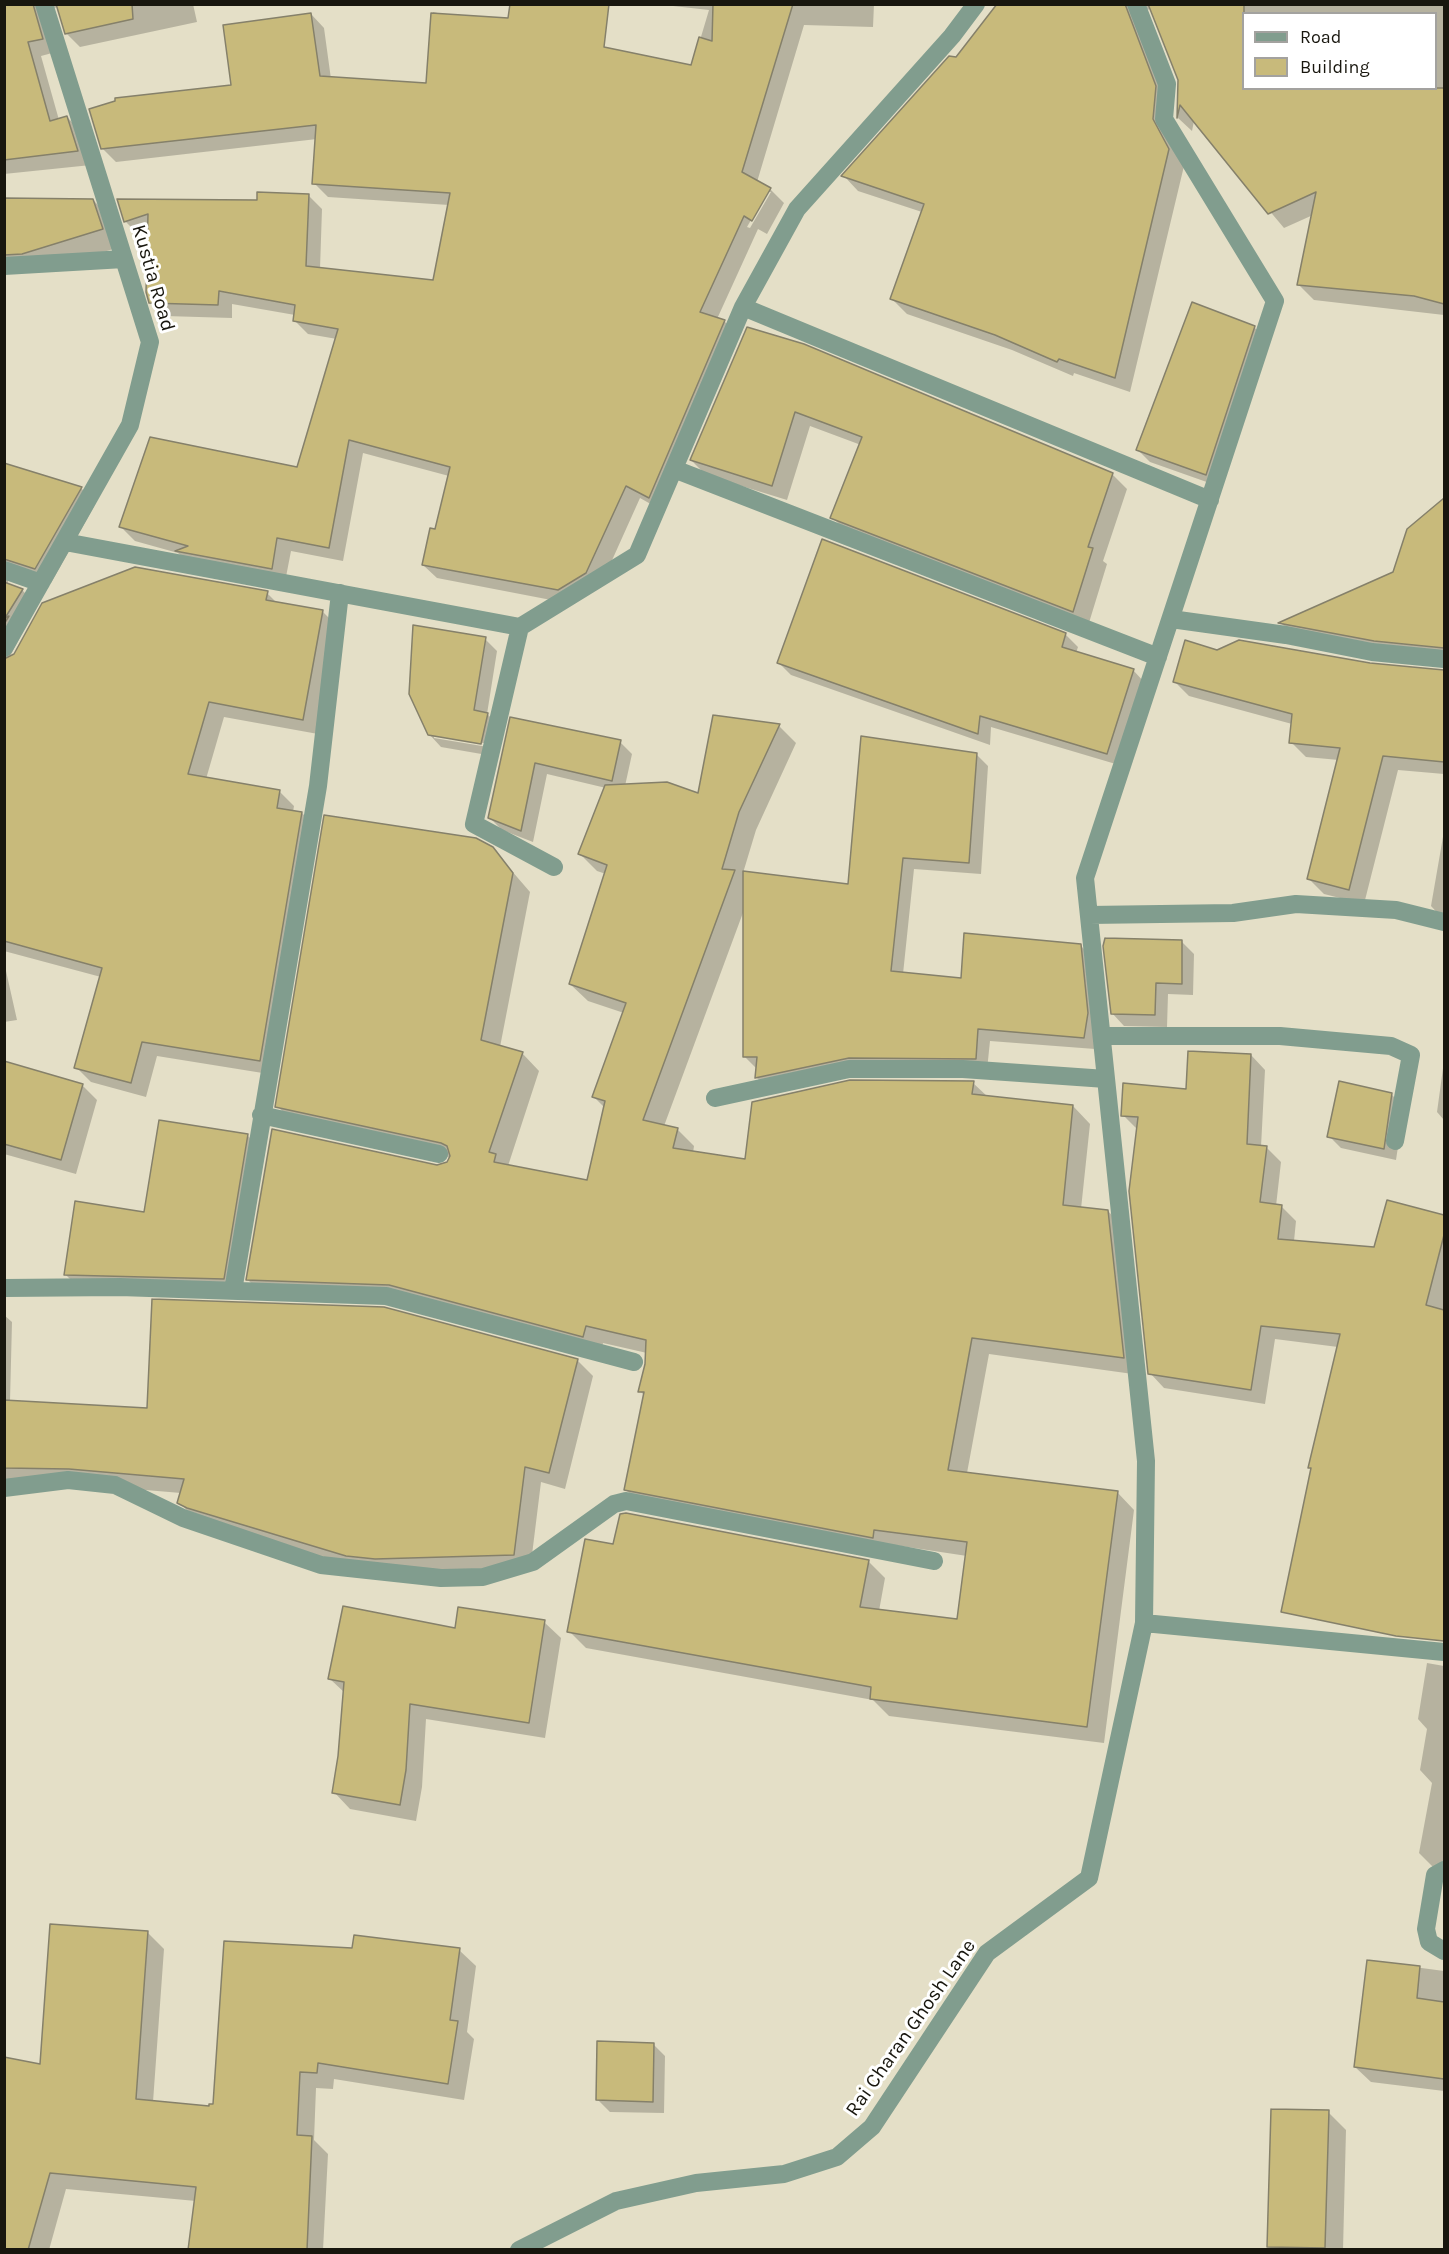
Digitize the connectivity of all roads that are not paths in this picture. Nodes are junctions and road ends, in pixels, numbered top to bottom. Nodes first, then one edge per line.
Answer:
1 (44, 4) edge
2 (976, 4) edge
3 (1137, 4) edge
4 (124, 259) junction
5 (4, 266) edge
6 (743, 307) junction
7 (674, 469) junction
8 (1210, 500) junction
9 (65, 542) junction
10 (4, 570) edge
11 (41, 583) junction
12 (340, 593) junction
13 (1171, 619) junction
14 (520, 627) junction
15 (4, 648) edge
16 (1158, 657) junction
17 (1444, 659) edge
18 (554, 867) dead end
19 (1089, 915) junction
20 (1444, 922) edge
21 (1101, 1036) junction
22 (1106, 1079) junction
23 (715, 1098) dead end
24 (261, 1114) junction
25 (1395, 1141) dead end
26 (439, 1154) dead end
27 (4, 1288) edge
28 (233, 1291) junction
29 (634, 1362) dead end
30 (4, 1488) edge
31 (934, 1561) dead end
32 (1144, 1623) junction
33 (1444, 1652) edge
34 (1444, 1870) edge
35 (1444, 1951) edge
36 (519, 2250) edge

1 - 4 street, Kustia Road
2 - 6 street
3 - 8 street
4 - 5 street
4 - 9 street, Kustia Road
6 - 7 street
6 - 8 street
7 - 14 street
7 - 16 street
8 - 13 street
9 - 11 street, Kustia Road
9 - 12 street
10 - 11 street
11 - 15 street, Kustia Road
12 - 14 street
12 - 24 street
13 - 16 street
13 - 17 street
14 - 18 street
16 - 19 street
19 - 20 street
19 - 21 street
21 - 22 street
21 - 25 street
22 - 23 street
22 - 32 street
24 - 26 street
24 - 28 street
27 - 28 street
28 - 29 street
30 - 31 street
32 - 33 street
32 - 36 street, Rai Charan Ghosh Lane
34 - 35 street

